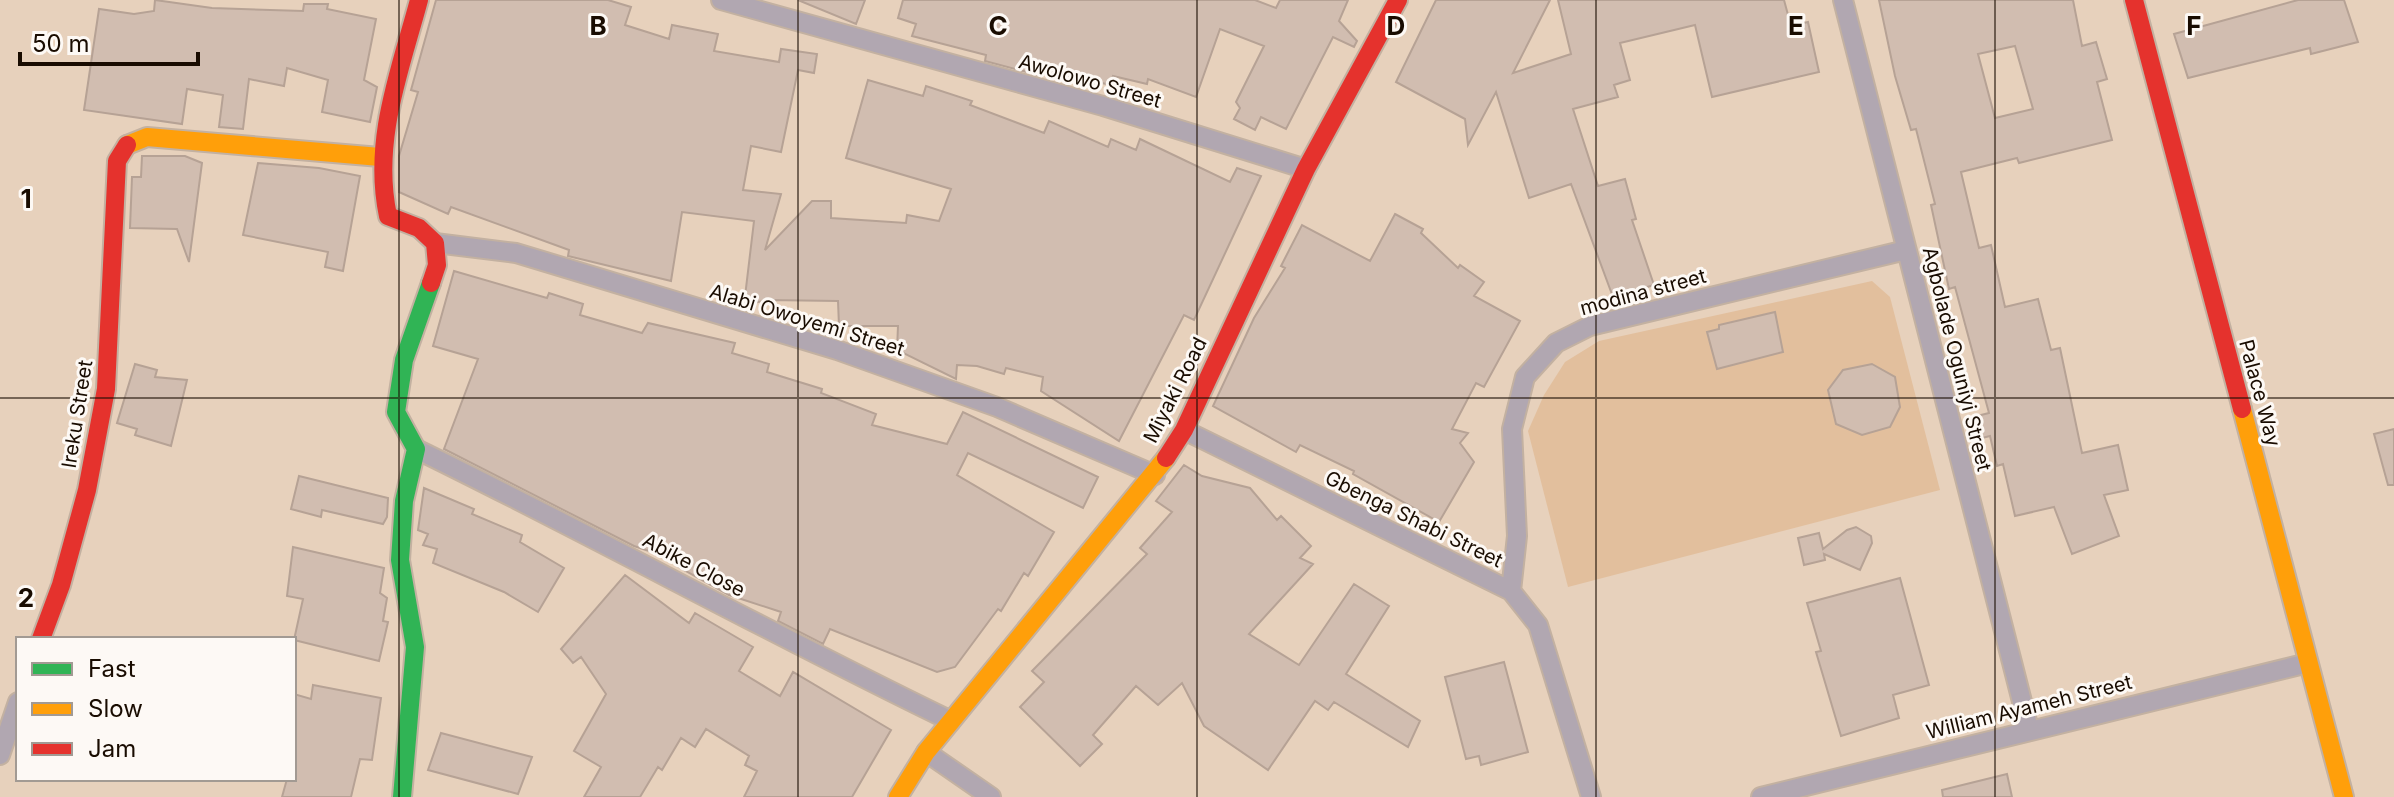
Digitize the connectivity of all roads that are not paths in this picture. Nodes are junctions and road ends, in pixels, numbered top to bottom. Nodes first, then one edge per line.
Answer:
1 (419, 0) edge
2 (721, 0) edge
3 (1398, 0) edge
4 (1843, 0) edge
5 (2134, 0) edge
6 (380, 157) junction
7 (1306, 169) junction
8 (435, 243) junction
9 (1906, 250) junction
10 (1184, 430) junction
11 (416, 449) junction
12 (1155, 475) junction
13 (1511, 591) junction
14 (42, 637) edge
15 (2308, 663) junction
16 (16, 708) edge
17 (951, 721) junction
18 (2029, 729) junction
19 (926, 752) junction
20 (0, 755) edge
21 (402, 797) edge
22 (898, 797) edge
23 (991, 797) edge
24 (1591, 797) edge
25 (1761, 797) edge
26 (2344, 797) edge

1 - 6 street
2 - 7 street, Awolowo Street
3 - 7 street, Miyaki Road
4 - 9 street, Agbolade Oguniyi Street
5 - 15 street, Palace Way
6 - 8 street
6 - 14 street, Ireku Street
7 - 10 street, Miyaki Road
8 - 11 street
8 - 12 street, Alabi Owoyemi Street
9 - 13 street, modina street
9 - 18 street, Agbolade Oguniyi Street
10 - 12 street, Miyaki Road
10 - 13 street, Gbenga Shabi Street
11 - 17 street, Abike Close
11 - 21 street
12 - 17 street, Miyaki Road
13 - 24 street, Gbenga Shabi Street
15 - 18 street, William Ayameh Street
15 - 26 street, Palace Way
16 - 20 street
17 - 19 street, Miyaki Road
18 - 25 street, William Ayameh Street
19 - 22 street, Miyaki Road
19 - 23 street

